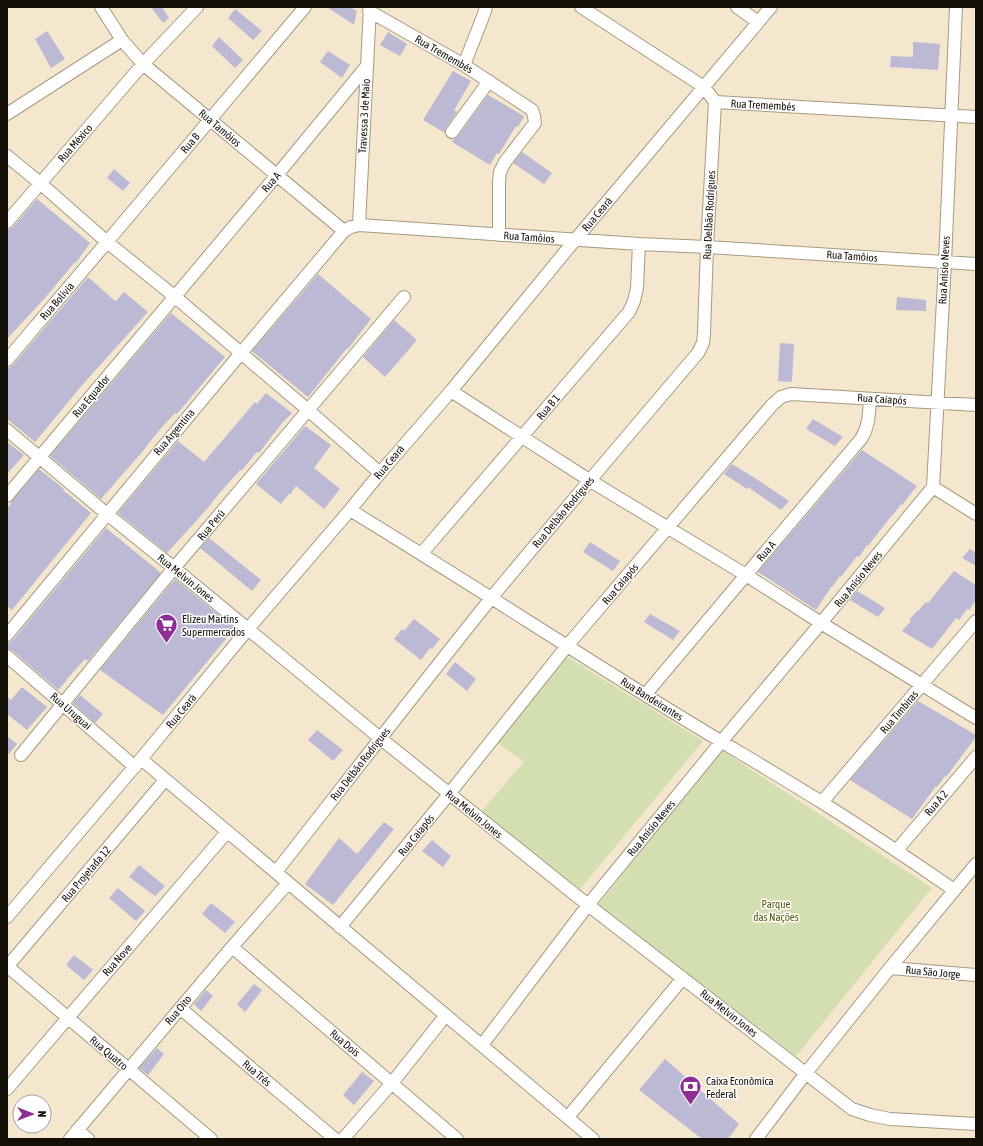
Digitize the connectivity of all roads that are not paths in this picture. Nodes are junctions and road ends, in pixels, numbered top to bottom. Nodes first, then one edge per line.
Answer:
1 (101, 7) edge
2 (197, 7) edge
3 (305, 7) edge
4 (486, 7) edge
5 (581, 7) edge
6 (737, 7) edge
7 (771, 7) edge
8 (956, 7) edge
9 (369, 9) edge
10 (758, 22) junction
11 (122, 40) junction
12 (143, 64) junction
13 (464, 65) junction
14 (366, 67) junction
15 (489, 81) junction
16 (704, 87) junction
17 (715, 102) junction
18 (7, 114) edge
19 (951, 115) junction
20 (976, 116) edge
21 (210, 120) junction
22 (452, 132) dead end
23 (7, 156) edge
24 (277, 175) junction
25 (40, 183) junction
26 (7, 222) edge
27 (359, 225) junction
28 (344, 232) junction
29 (499, 235) junction
30 (575, 240) junction
31 (107, 242) junction
32 (639, 244) junction
33 (707, 247) junction
34 (945, 262) junction
35 (976, 264) edge
36 (174, 296) junction
37 (404, 297) dead end
38 (241, 353) junction
39 (7, 360) edge
40 (451, 391) junction
41 (870, 399) junction
42 (937, 403) junction
43 (976, 405) edge
44 (308, 410) junction
45 (7, 430) edge
46 (523, 437) junction
47 (40, 457) junction
48 (380, 473) junction
49 (589, 480) junction
50 (933, 487) junction
51 (7, 496) edge
52 (350, 510) junction
53 (107, 514) junction
54 (976, 514) edge
55 (667, 528) junction
56 (422, 553) junction
57 (174, 568) junction
58 (746, 575) junction
59 (491, 598) junction
60 (976, 621) edge
61 (821, 623) junction
62 (248, 629) junction
63 (7, 635) edge
64 (567, 646) junction
65 (7, 656) edge
66 (922, 685) junction
67 (646, 695) junction
68 (63, 704) junction
69 (976, 718) edge
70 (380, 738) junction
71 (721, 742) junction
72 (21, 755) dead end
73 (976, 757) edge
74 (138, 763) junction
75 (165, 780) junction
76 (449, 794) junction
77 (822, 802) junction
78 (227, 832) junction
79 (897, 850) junction
80 (976, 864) edge
81 (276, 872) junction
82 (288, 883) junction
83 (954, 890) junction
84 (588, 905) junction
85 (7, 917) edge
86 (340, 927) junction
87 (232, 947) junction
88 (7, 967) edge
89 (890, 968) junction
90 (976, 975) edge
91 (683, 978) junction
92 (180, 1008) junction
93 (446, 1015) junction
94 (67, 1018) junction
95 (482, 1045) junction
96 (128, 1069) junction
97 (806, 1073) junction
98 (392, 1083) junction
99 (7, 1089) edge
100 (568, 1117) junction
101 (976, 1124) edge
102 (73, 1134) edge
103 (88, 1139) edge
104 (211, 1139) edge
105 (335, 1139) edge
106 (343, 1139) edge
107 (457, 1139) edge
108 (593, 1139) edge
109 (756, 1139) edge

1 - 11 street, Rua Tamôios
2 - 12 street, Rua México
3 - 21 street, Rua B
4 - 13 street
5 - 16 street, Rua Tremembés
6 - 10 street
7 - 10 street, Rua Ceará
8 - 19 street, Rua Anísio Neves
9 - 13 street, Rua Tremembés
9 - 14 street, Travessa 3 de Maio
10 - 16 street, Rua Ceará
11 - 12 street, Rua Tamôios
11 - 18 street
12 - 21 street, Rua Tamôios
12 - 25 street, Rua México
13 - 15 street, Rua Tremembés
14 - 24 street, Rua A
14 - 27 street, Travessa 3 de Maio
15 - 22 street
15 - 29 street, Rua Tremembés
16 - 17 street, Rua Tremembés
16 - 30 street, Rua Ceará
17 - 19 street, Rua Tremembés
17 - 33 street, Rua Delbão Rodrigues
19 - 20 street, Rua Tremembés
19 - 34 street, Rua Anísio Neves
21 - 24 street, Rua Tamôios
21 - 31 street, Rua B
23 - 25 street
24 - 28 street, Rua Tamôios
24 - 36 street, Rua A
25 - 26 street, Rua México
25 - 31 street
27 - 28 street, Rua Tamôios
27 - 29 street, Rua Tamôios
28 - 38 street, Rua Argentina
29 - 30 street, Rua Tamôios
30 - 32 street, Rua Tamôios
30 - 40 street, Rua Ceará
31 - 36 street
31 - 39 street, Rua Bolívia
32 - 33 street, Rua Tamôios
32 - 46 street, Rua B 1
33 - 34 street, Rua Tamôios
33 - 49 street, Rua Delbão Rodrigues
34 - 35 street, Rua Tamôios
34 - 42 street, Rua Anísio Neves
36 - 38 street
36 - 47 street, Rua Equador
37 - 44 street, Rua Perú
38 - 44 street
38 - 53 street, Rua Argentina
40 - 46 street
40 - 48 street, Rua Ceará
41 - 42 street, Rua Caiapós
41 - 55 street, Rua Caiapós
41 - 58 street, Rua A
42 - 43 street, Rua Caiapós
42 - 50 street, Rua Anísio Neves
44 - 48 street
44 - 57 street, Rua Perú
45 - 47 street, Rua Melvin Jones
46 - 49 street
46 - 56 street, Rua B 1
47 - 51 street, Rua Equador
47 - 53 street, Rua Melvin Jones
48 - 52 street, Rua Ceará
49 - 55 street
49 - 59 street, Rua Delbão Rodrigues
50 - 54 street
50 - 61 street, Rua Anísio Neves
52 - 56 street, Rua Bandeirantes
52 - 62 street, Rua Ceará
53 - 57 street, Rua Melvin Jones
53 - 63 street, Rua Argentina
55 - 58 street
55 - 64 street, Rua Caiapós
56 - 59 street, Rua Bandeirantes
57 - 62 street, Rua Melvin Jones
57 - 68 street, Rua Perú
58 - 61 street
58 - 67 street, Rua A
59 - 64 street, Rua Bandeirantes
59 - 70 street, Rua Delbão Rodrigues
60 - 66 street, Rua Timbiras
61 - 66 street
61 - 71 street, Rua Anísio Neves
62 - 70 street, Rua Melvin Jones
62 - 74 street, Rua Ceará
64 - 67 street, Rua Bandeirantes
64 - 76 street, Rua Caiapós
65 - 68 street, Rua Uruguai
66 - 69 street
66 - 77 street, Rua Timbiras
67 - 71 street, Rua Bandeirantes
68 - 72 street, Rua Perú
68 - 74 street, Rua Uruguai
70 - 76 street, Rua Melvin Jones
70 - 81 street, Rua Delbão Rodrigues
71 - 77 street, Rua Bandeirantes
71 - 84 street, Rua Anísio Neves
73 - 79 street, Rua A 2
74 - 75 street, Rua Uruguai
74 - 85 street, Rua Ceará
75 - 78 street, Rua Uruguai
75 - 88 street, Rua Projetada 12
76 - 84 street, Rua Melvin Jones
76 - 86 street, Rua Caiapós
77 - 79 street, Rua Bandeirantes
78 - 81 street, Rua Uruguai
78 - 94 street, Rua Nove
79 - 83 street, Rua Bandeirantes
80 - 83 street
81 - 82 street, Rua Uruguai
82 - 86 street, Rua Uruguai
82 - 87 street, Rua Oito
83 - 89 street
84 - 91 street, Rua Melvin Jones
84 - 95 street, Rua Anísio Neves
86 - 93 street, Rua Uruguai
87 - 92 street, Rua Oito
87 - 98 street, Rua Dois
88 - 94 street, Rua Quatro
89 - 90 street, Rua São Jorge
89 - 97 street
91 - 97 street, Rua Melvin Jones
91 - 100 street
92 - 96 street, Rua Oito
92 - 105 street, Rua Três
93 - 95 street, Rua Uruguai
93 - 98 street
94 - 96 street, Rua Quatro
94 - 99 street, Rua Nove
95 - 100 street, Rua Uruguai
96 - 102 street, Rua Oito
96 - 104 street, Rua Quatro
97 - 101 street, Rua Melvin Jones
97 - 109 street
98 - 106 street
98 - 107 street, Rua Dois
100 - 108 street, Rua Uruguai
102 - 103 street

